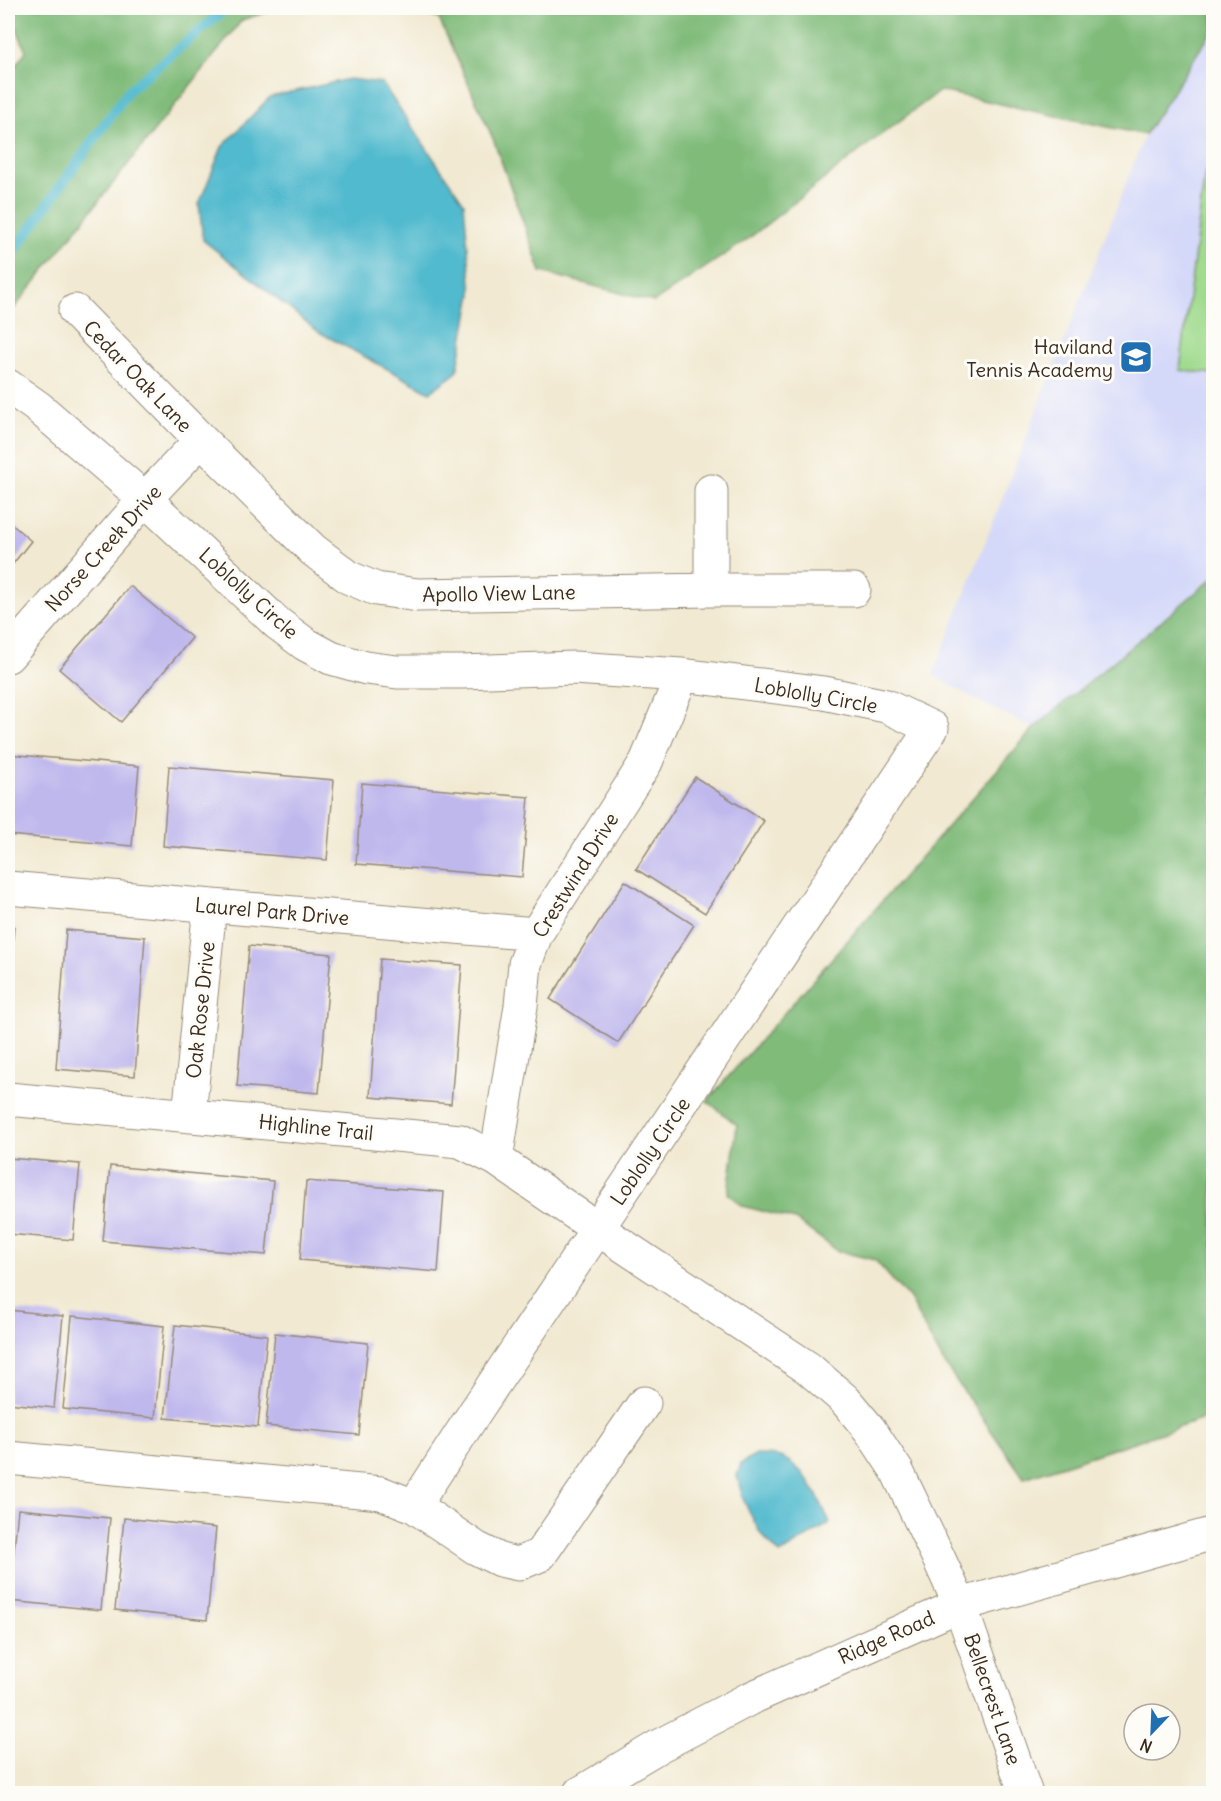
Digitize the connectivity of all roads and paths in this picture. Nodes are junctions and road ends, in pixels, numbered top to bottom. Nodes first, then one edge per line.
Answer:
1 (75, 311) dead end
2 (8, 386) edge
3 (201, 440) junction
4 (711, 491) dead end
5 (145, 499) junction
6 (711, 590) junction
7 (854, 590) dead end
8 (8, 656) edge
9 (682, 675) junction
10 (8, 888) edge
11 (210, 906) junction
12 (536, 934) junction
13 (8, 1098) edge
14 (189, 1114) junction
15 (496, 1159) junction
16 (598, 1229) junction
17 (644, 1403) dead end
18 (8, 1458) edge
19 (414, 1506) junction
20 (1214, 1533) edge
21 (960, 1605) junction
22 (579, 1794) edge
23 (1026, 1794) edge

1 - 3 street, Cedar Oak Lane
2 - 5 street, Loblolly Circle
3 - 5 street, Norse Creek Drive
3 - 6 street, Apollo View Lane
4 - 6 street
5 - 8 street, Norse Creek Drive
5 - 9 street, Loblolly Circle
6 - 7 street, Apollo View Lane
9 - 12 street, Crestwind Drive
9 - 16 street, Loblolly Circle
10 - 11 street, Laurel Park Drive
11 - 12 street, Laurel Park Drive
11 - 14 street, Oak Rose Drive
12 - 15 street, Crestwind Drive
13 - 14 street, Highline Trail
14 - 15 street, Highline Trail
15 - 16 street, Highline Trail
16 - 19 street, Loblolly Circle
16 - 21 street, Bellecrest Lane
17 - 19 street
18 - 19 street
20 - 21 street, Ridge Road
21 - 22 street, Ridge Road
21 - 23 street, Bellecrest Lane

